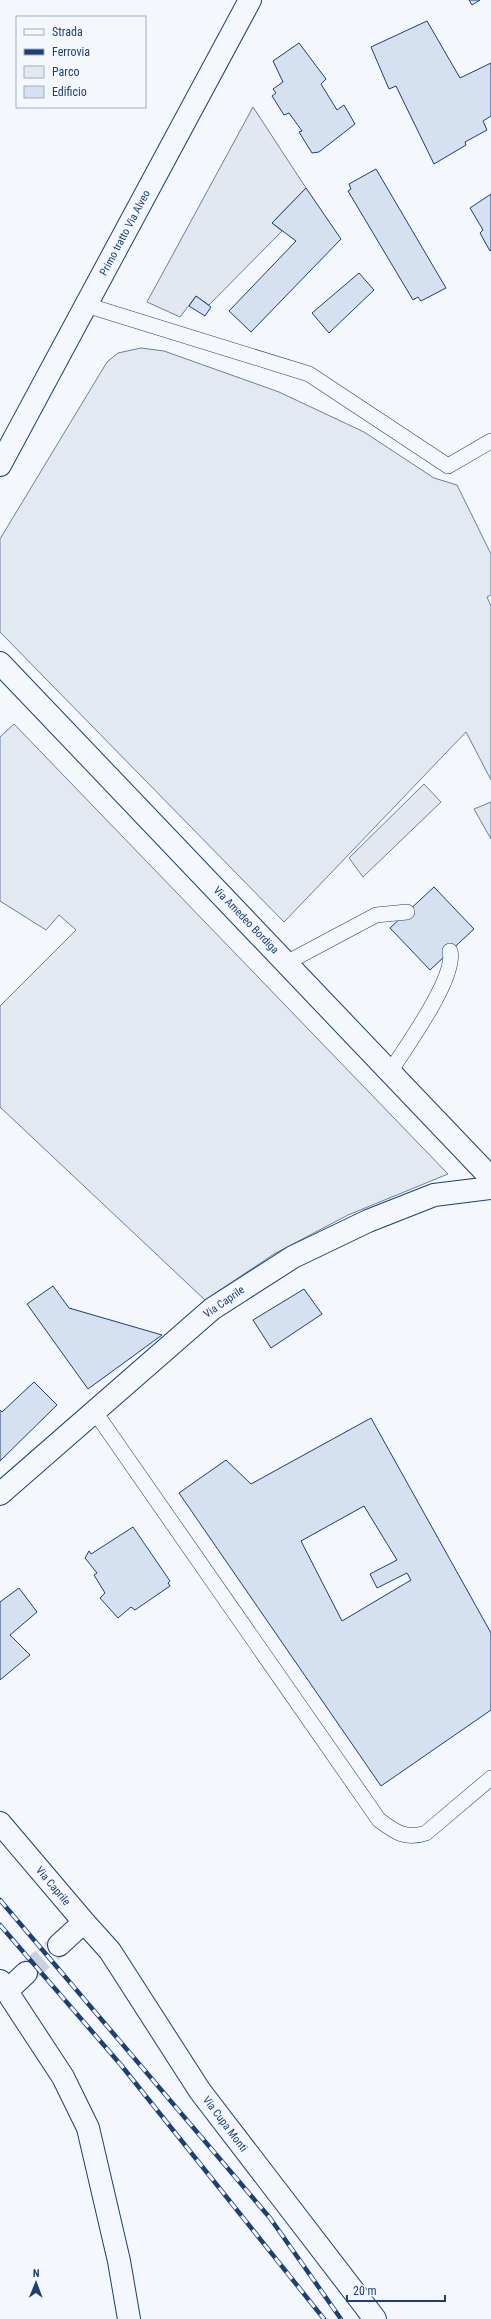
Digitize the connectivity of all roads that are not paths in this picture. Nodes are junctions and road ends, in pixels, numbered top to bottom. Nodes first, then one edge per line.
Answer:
1 (250, 0) edge
2 (86, 305) junction
3 (491, 441) edge
4 (0, 465) edge
5 (0, 663) edge
6 (406, 912) dead end
7 (450, 951) dead end
8 (286, 963) junction
9 (390, 1072) junction
10 (491, 1178) edge
11 (491, 1188) edge
12 (95, 1412) junction
13 (0, 1494) edge
14 (491, 1778) edge
15 (0, 1823) edge
16 (84, 1922) junction
17 (59, 1945) tunnel mouth
18 (26, 1973) tunnel mouth
19 (4, 1986) edge
20 (129, 2319) edge
21 (375, 2319) edge

1 - 2 street, Primo tratto Via Alveo
2 - 3 lane
2 - 4 street, Primo tratto Via Alveo
5 - 8 street, Via Amedeo Bordiga
6 - 8 lane
7 - 9 lane
8 - 9 street, Via Amedeo Bordiga
9 - 10 street, Via Amedeo Bordiga
11 - 12 street, Via Caprile
12 - 13 street, Via Caprile
12 - 14 lane
15 - 16 street, Via Caprile
16 - 17 street
16 - 21 street, Via Cupa Monti
18 - 19 street
19 - 20 street

